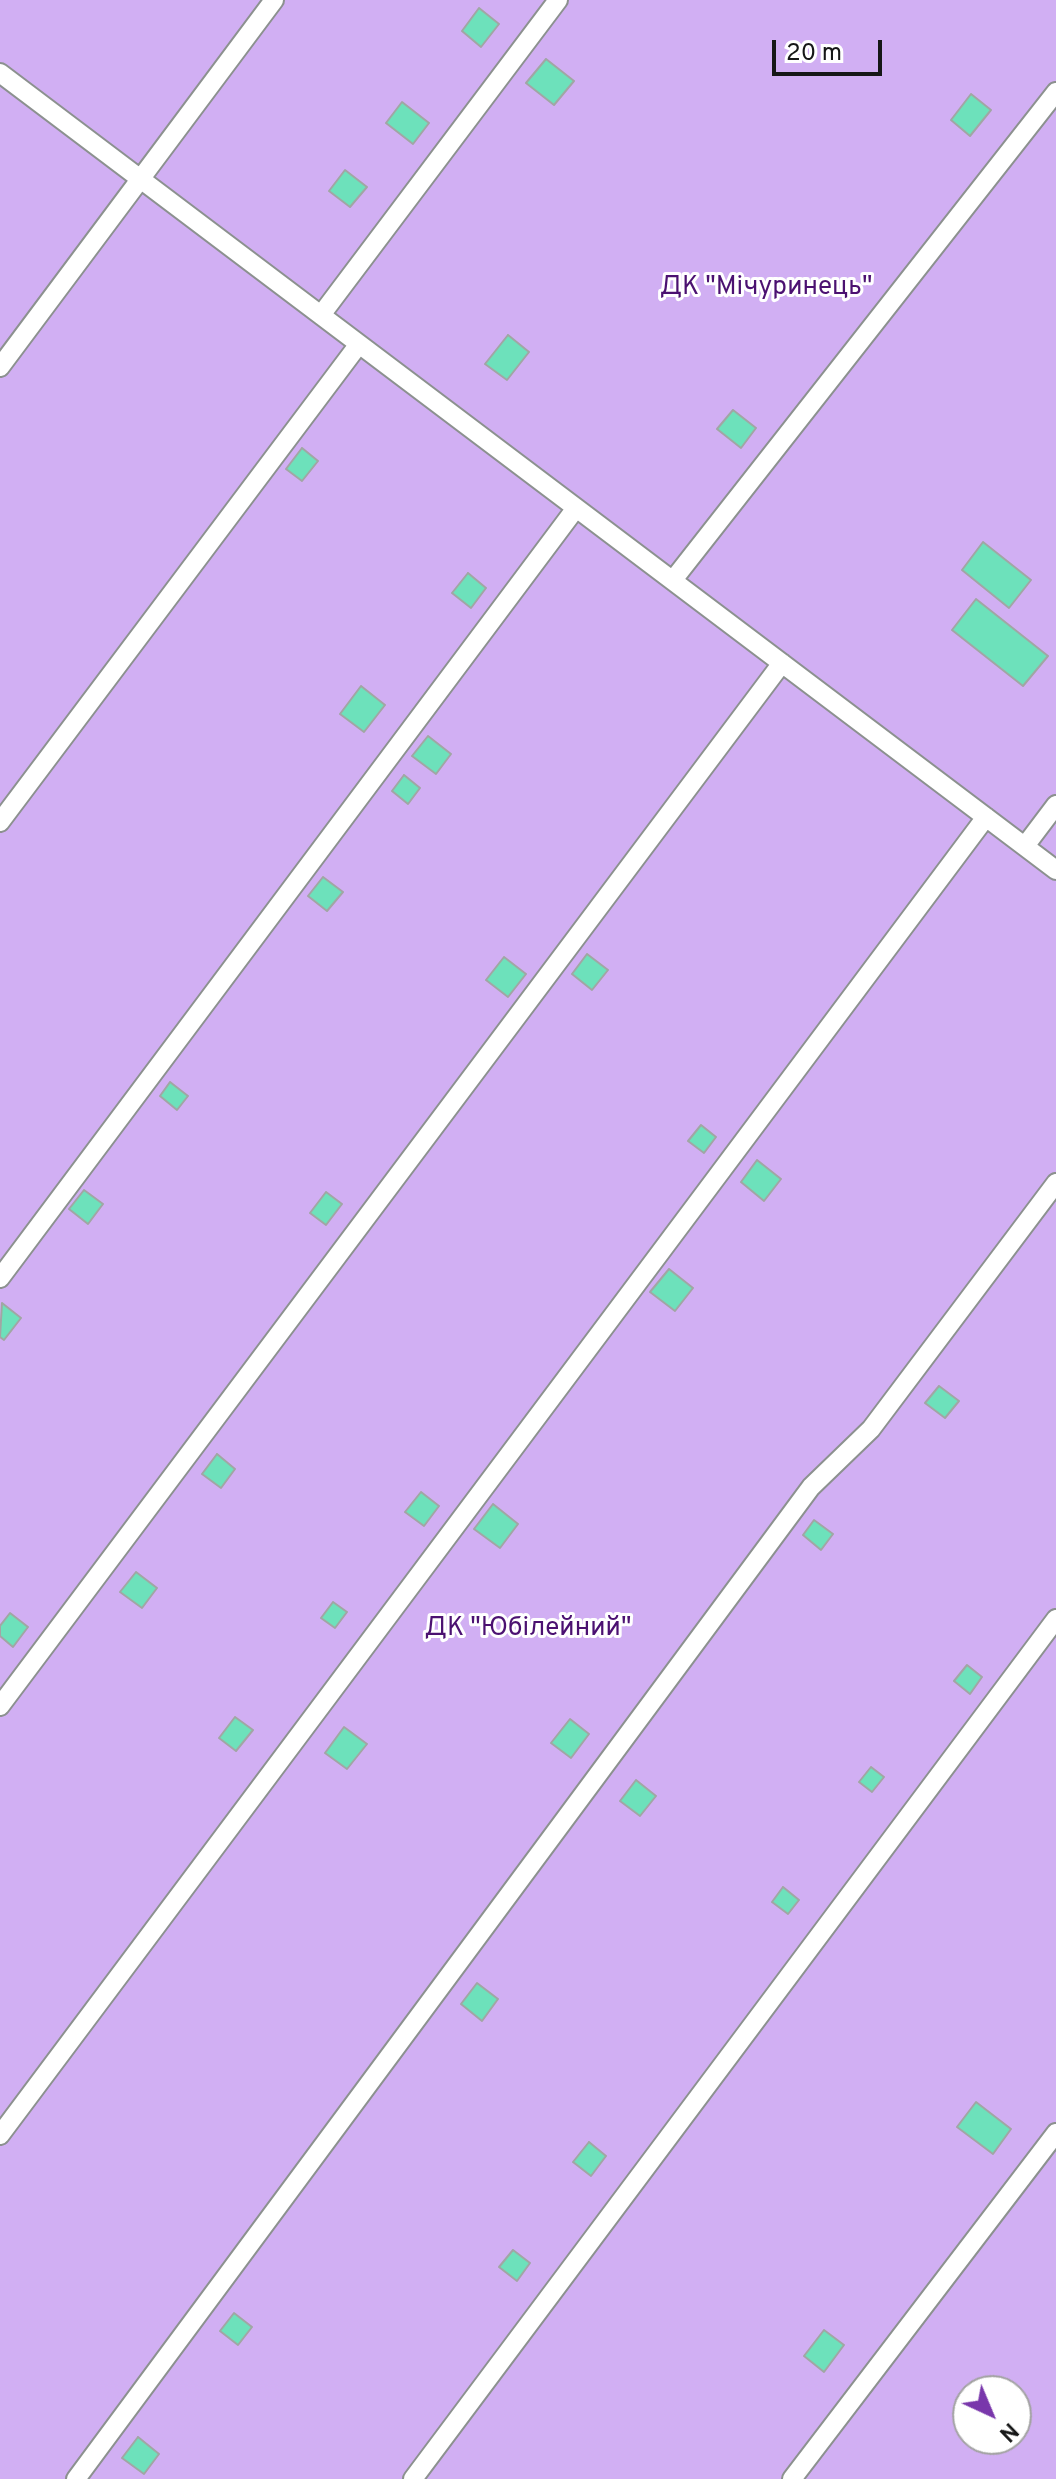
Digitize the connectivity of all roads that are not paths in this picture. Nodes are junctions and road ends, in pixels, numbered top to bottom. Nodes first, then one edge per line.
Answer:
1 (274, 0) edge
2 (558, 0) edge
3 (0, 73) edge
4 (1056, 92) edge
5 (140, 179) junction
6 (321, 315) junction
7 (359, 344) junction
8 (0, 367) edge
9 (576, 508) junction
10 (673, 580) junction
11 (782, 663) junction
12 (1056, 805) edge
13 (986, 817) junction
14 (0, 822) edge
15 (1025, 846) junction
16 (1056, 870) edge
17 (1056, 1183) edge
18 (0, 1278) edge
19 (1056, 1619) edge
20 (0, 1706) edge
21 (1056, 2133) edge
22 (0, 2135) edge
23 (76, 2479) edge
24 (413, 2479) edge
25 (792, 2479) edge

1 - 5 lane
2 - 6 lane
3 - 5 lane
4 - 10 lane
5 - 6 lane
5 - 8 lane
6 - 7 lane
7 - 9 lane
7 - 14 lane
9 - 10 lane
9 - 18 lane
10 - 11 lane
11 - 13 lane
11 - 20 lane
12 - 15 lane
13 - 15 lane
13 - 22 lane
15 - 16 lane
17 - 23 lane
19 - 24 lane
21 - 25 lane

